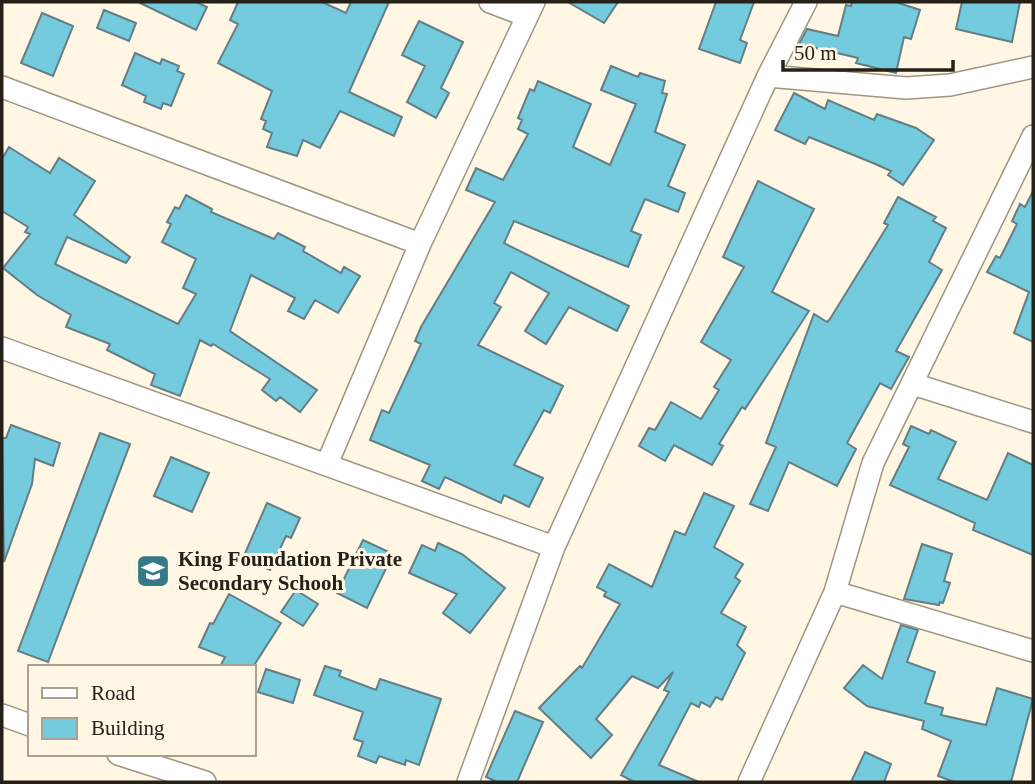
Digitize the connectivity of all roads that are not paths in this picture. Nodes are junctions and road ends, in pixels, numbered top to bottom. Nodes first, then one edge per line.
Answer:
1 (490, 2) edge
2 (806, 2) edge
3 (531, 9) edge
4 (1033, 67) edge
5 (768, 76) junction
6 (2, 87) edge
7 (1033, 136) edge
8 (1023, 183) edge
9 (420, 244) junction
10 (2, 348) edge
11 (913, 384) junction
12 (1033, 422) edge
13 (327, 464) junction
14 (554, 547) junction
15 (835, 592) junction
16 (1033, 651) edge
17 (2, 715) edge
18 (28, 724) edge
19 (124, 756) edge
20 (205, 782) edge
21 (468, 782) edge
22 (750, 782) edge

1 - 3 street
2 - 5 street
3 - 9 street
4 - 5 street
5 - 14 street
6 - 9 street
7 - 8 street
8 - 11 street
9 - 13 street
10 - 13 street
11 - 12 street
11 - 15 street
13 - 14 street
14 - 21 street
15 - 16 street
15 - 22 street
17 - 18 street
19 - 20 street

